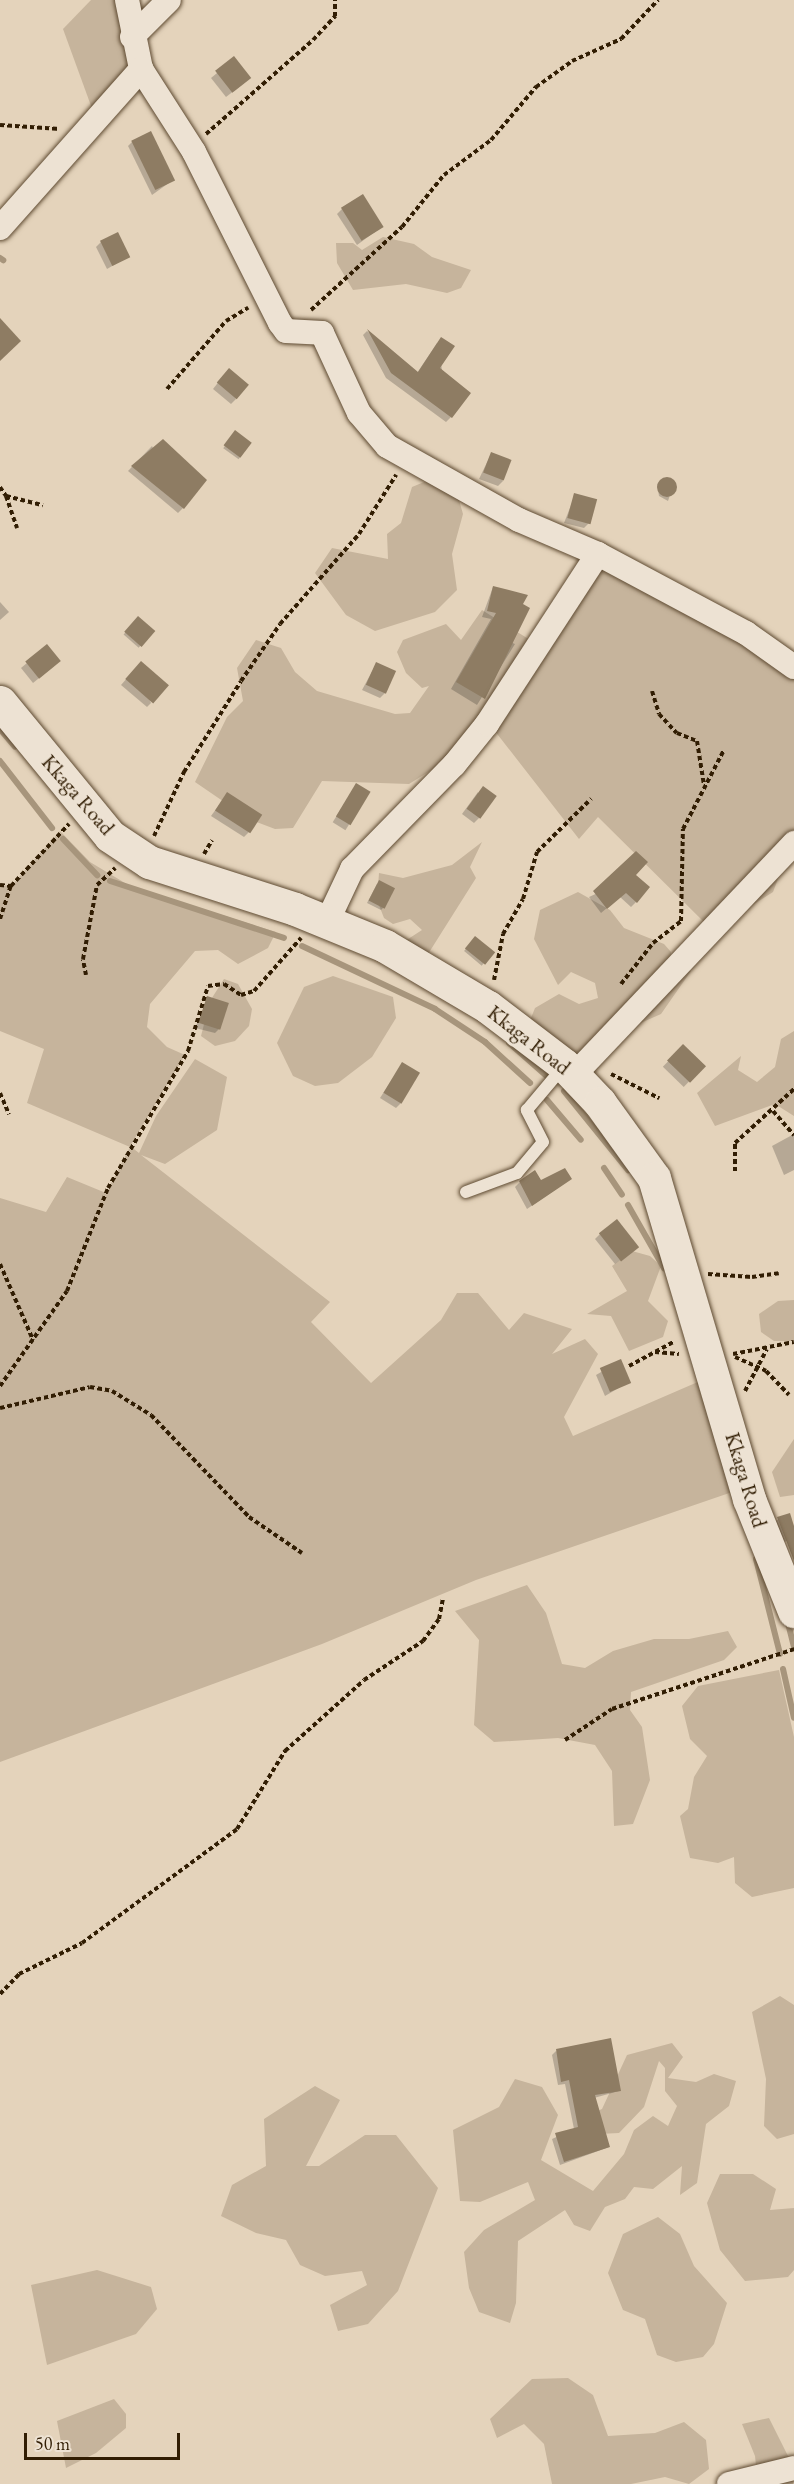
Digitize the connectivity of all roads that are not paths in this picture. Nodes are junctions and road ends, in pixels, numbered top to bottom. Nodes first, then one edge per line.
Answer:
1 (147, 0) edge
2 (169, 0) edge
3 (129, 18) edge
4 (141, 69) junction
5 (0, 228) edge
6 (598, 554) junction
7 (794, 667) edge
8 (0, 702) edge
9 (794, 843) edge
10 (321, 919) junction
11 (572, 1068) junction
12 (466, 1192) dead end
13 (794, 1611) edge
14 (794, 2468) edge
15 (729, 2484) edge

1 - 3 street
2 - 3 street
3 - 4 street
4 - 5 street
4 - 6 street
6 - 7 street
6 - 10 street
8 - 10 street, Kkaga Road
9 - 11 street
10 - 11 street, Kkaga Road
11 - 12 lane
11 - 13 street, Kkaga Road
14 - 15 street

